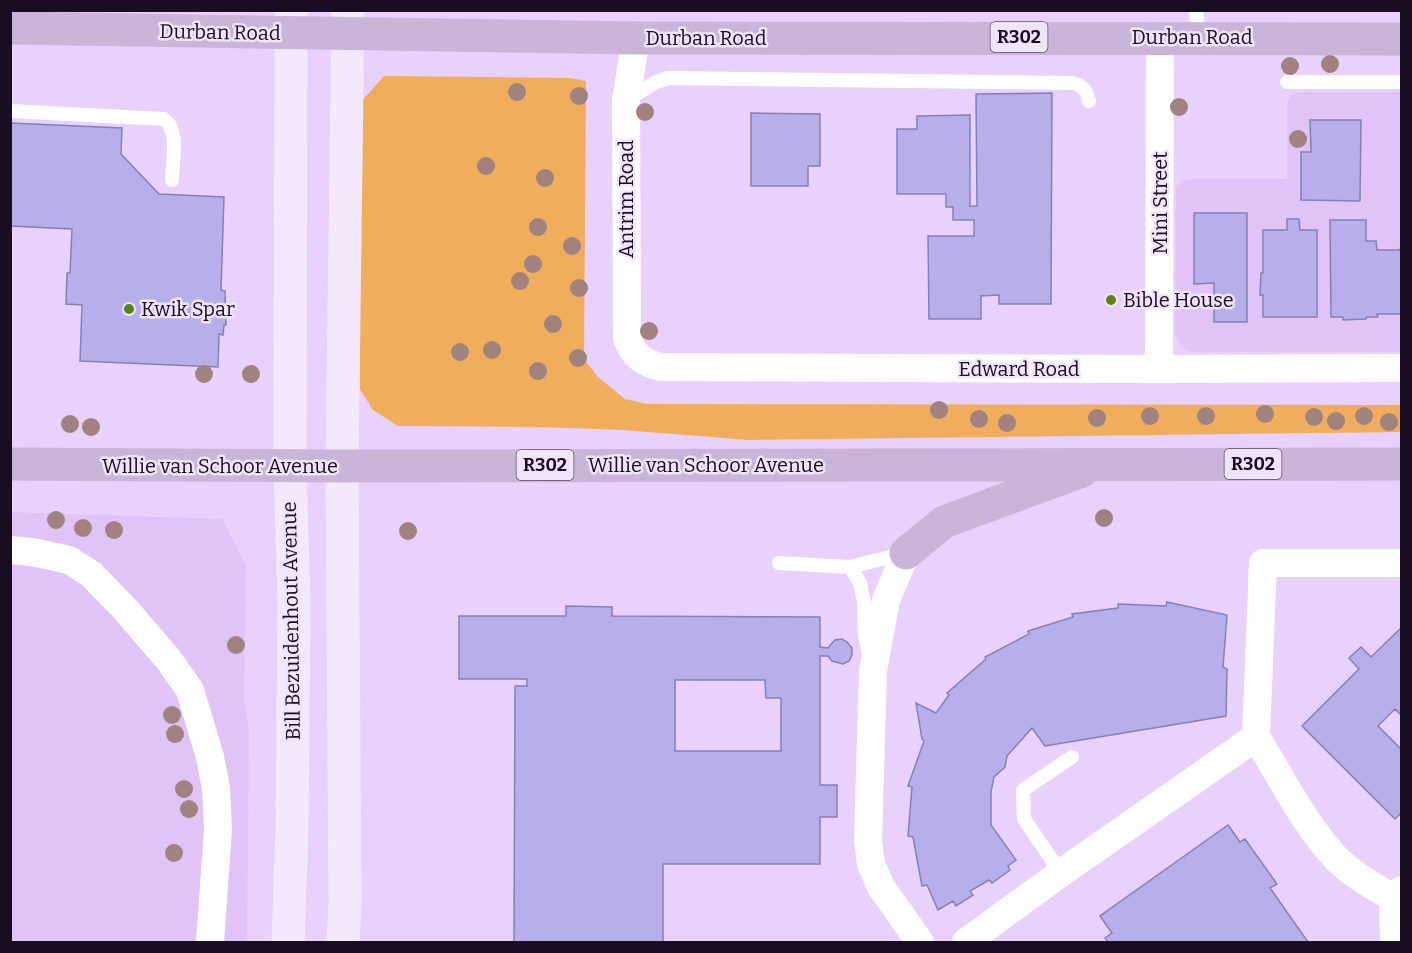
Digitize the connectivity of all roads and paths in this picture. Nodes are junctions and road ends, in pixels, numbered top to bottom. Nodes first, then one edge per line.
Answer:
1 (291, 22) edge
2 (347, 22) edge
3 (1198, 24) edge
4 (10, 28) edge
5 (1160, 37) junction
6 (636, 38) junction
7 (1401, 39) edge
8 (1287, 82) dead end
9 (1401, 82) edge
10 (626, 101) junction
11 (1089, 101) dead end
12 (10, 111) edge
13 (172, 180) dead end
14 (639, 358) joint
15 (1401, 368) edge
16 (1160, 369) junction
17 (10, 464) edge
18 (1104, 464) junction
19 (1401, 464) edge
20 (290, 465) junction
21 (342, 466) junction
22 (10, 550) edge
23 (906, 553) junction
24 (779, 563) dead end
25 (1401, 563) edge
26 (850, 567) junction
27 (873, 671) junction
28 (1256, 737) junction
29 (1072, 757) dead end
30 (1061, 873) junction
31 (1397, 894) edge
32 (210, 942) edge
33 (288, 942) edge
34 (343, 942) edge
35 (920, 942) edge
36 (966, 942) edge
37 (1394, 942) edge

1 - 2 main road, Durban Road / R302
1 - 4 main road, Durban Road / R302
1 - 20 main road, Bill Bezuidenhout Avenue
2 - 6 main road, Durban Road / R302
2 - 21 main road
3 - 5 main road, Durban Road / R302
3 - 7 main road, Durban Road / R302
5 - 6 main road, Durban Road / R302
5 - 16 street, Mini Street
6 - 10 street, Antrim Road
8 - 9 lane
10 - 11 lane
10 - 14 street, Antrim Road
12 - 13 lane
14 - 16 street, Edward Road
15 - 16 street, Edward Road
17 - 20 main road, Willie van Schoor Avenue / R302
18 - 19 main road, Willie van Schoor Avenue / R302
18 - 21 main road, Willie van Schoor Avenue / R302
18 - 23 main road
20 - 21 main road, Willie van Schoor Avenue / R302
20 - 33 main road, Bill Bezuidenhout Avenue
21 - 34 main road
22 - 32 street
23 - 26 lane
23 - 27 street
24 - 26 lane
25 - 28 street
26 - 27 lane
27 - 35 street
28 - 30 street
28 - 31 street
29 - 30 lane
30 - 36 street
31 - 37 street

